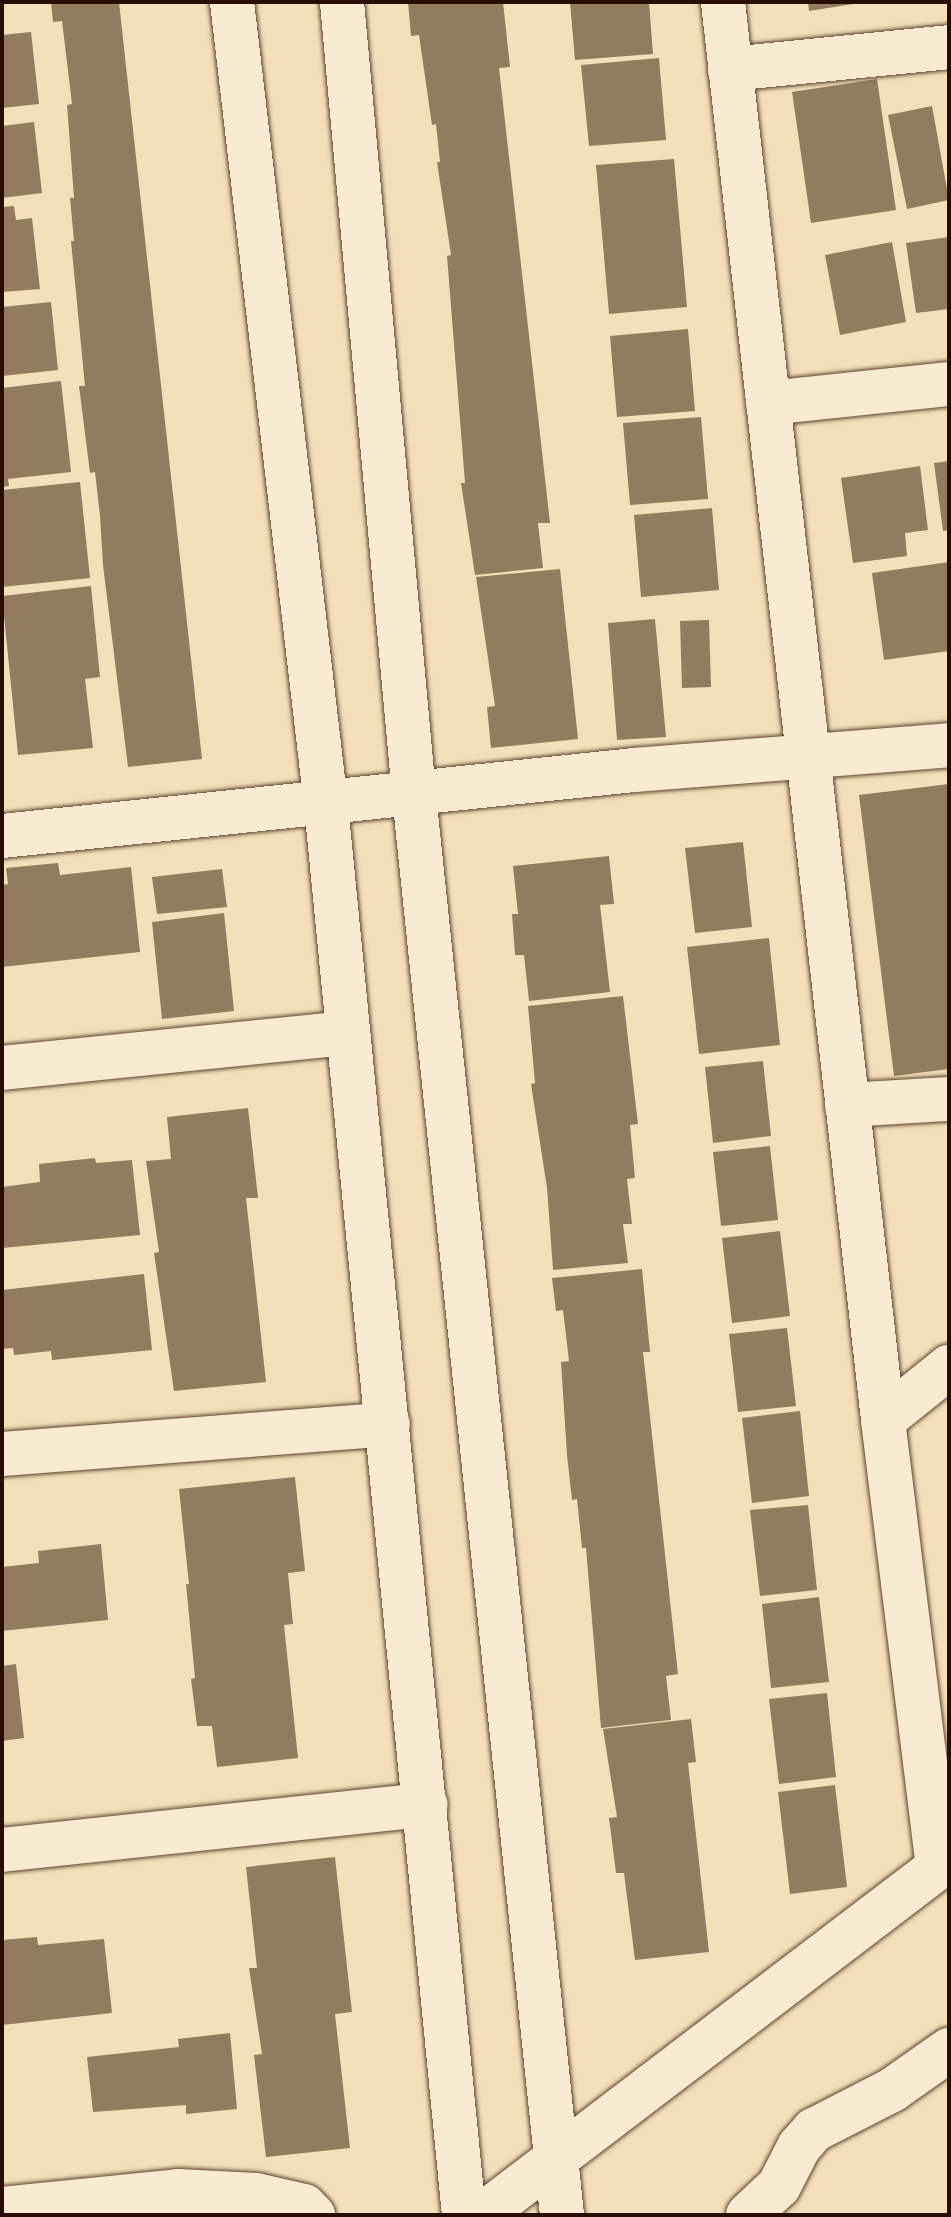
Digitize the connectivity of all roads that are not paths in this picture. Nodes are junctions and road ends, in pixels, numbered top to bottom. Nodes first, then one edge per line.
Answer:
1 (232, 2) edge
2 (342, 2) edge
3 (723, 2) edge
4 (949, 47) edge
5 (730, 69) junction
6 (949, 384) edge
7 (768, 403) junction
8 (949, 745) edge
9 (807, 756) junction
10 (414, 795) junction
11 (326, 805) junction
12 (2, 836) edge
13 (348, 1033) junction
14 (2, 1068) edge
15 (949, 1099) edge
16 (847, 1105) junction
17 (949, 1367) edge
18 (883, 1420) junction
19 (388, 1424) junction
20 (2, 1454) edge
21 (426, 1805) junction
22 (2, 1850) edge
23 (944, 1864) edge
24 (949, 2050) edge
25 (556, 2159) junction
26 (2, 2209) edge
27 (313, 2215) edge
28 (464, 2215) edge
29 (482, 2215) edge
30 (562, 2215) edge
31 (748, 2215) edge

1 - 11 street
2 - 10 street
3 - 5 street
4 - 5 street
5 - 7 street
6 - 7 street
7 - 9 street
8 - 9 street
9 - 10 street
9 - 16 street
10 - 11 street
10 - 25 street
11 - 12 street
11 - 13 street
13 - 14 street
13 - 19 street
15 - 16 street
16 - 18 street
17 - 18 street
18 - 23 street
19 - 20 street
19 - 21 street
21 - 22 street
21 - 28 street
23 - 25 street
24 - 31 street
25 - 29 street
25 - 30 street
26 - 27 street

